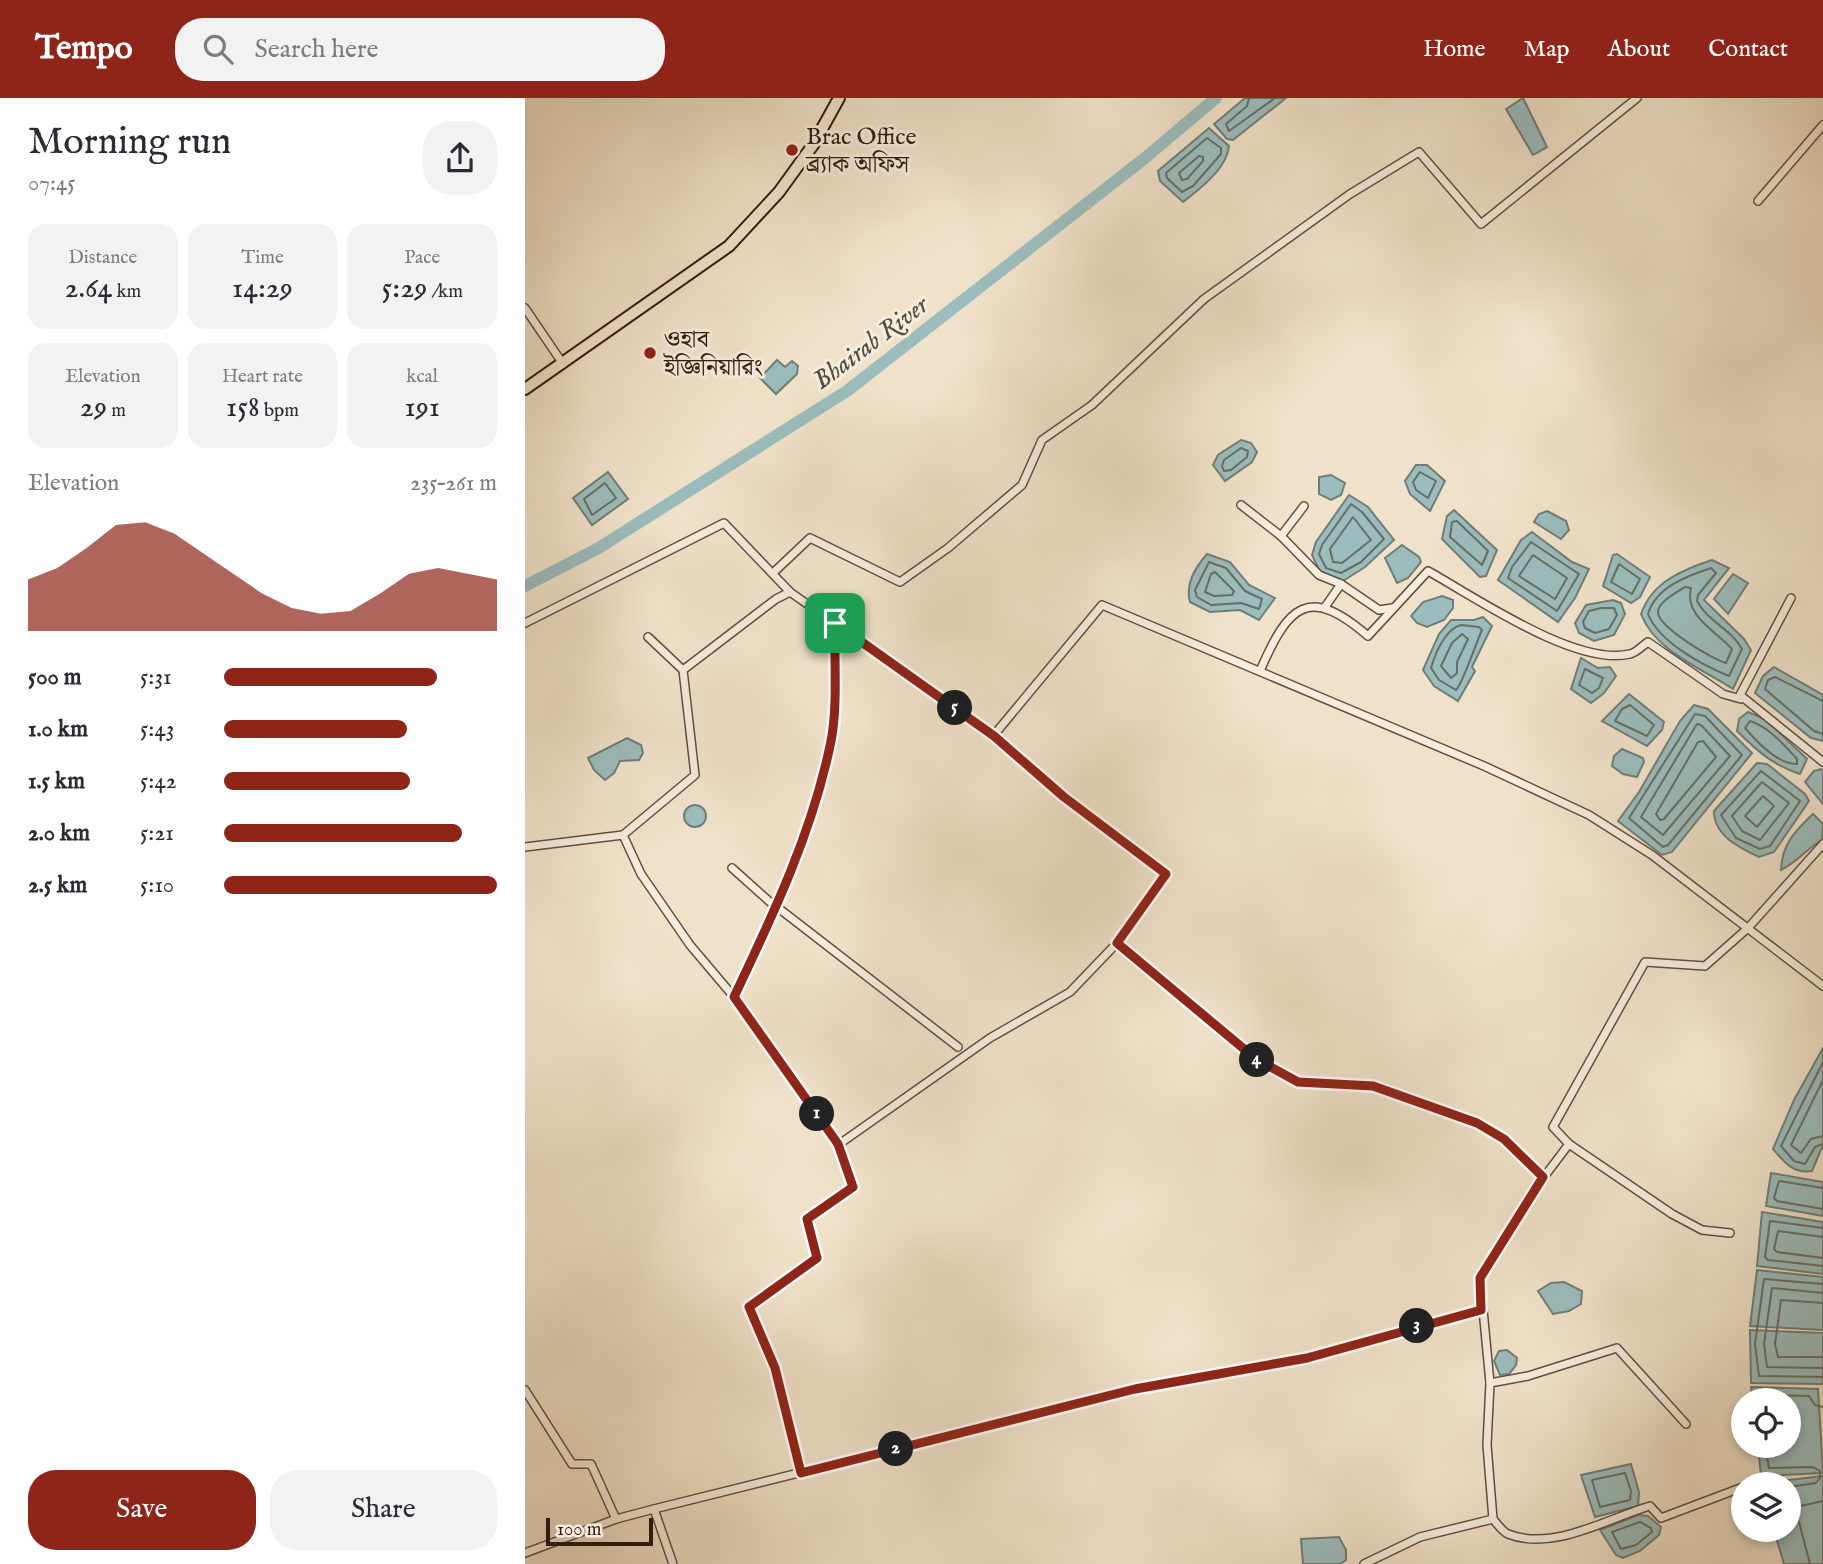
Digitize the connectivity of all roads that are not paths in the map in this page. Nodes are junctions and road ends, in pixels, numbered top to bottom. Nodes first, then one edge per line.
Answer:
1 (839, 98) edge
2 (1637, 98) edge
3 (1823, 125) edge
4 (1758, 201) dead end
5 (525, 308) edge
6 (563, 364) junction
7 (525, 389) edge
8 (1241, 505) dead end
9 (1304, 506) dead end
10 (1281, 536) junction
11 (773, 573) junction
12 (1341, 584) junction
13 (790, 592) junction
14 (1791, 598) dead end
15 (1325, 607) junction
16 (1393, 608) junction
17 (525, 623) edge
18 (835, 623) junction
19 (648, 637) dead end
20 (683, 670) junction
21 (1260, 671) junction
22 (1741, 699) junction
23 (994, 736) junction
24 (1823, 762) edge
25 (624, 835) junction
26 (1823, 844) edge
27 (525, 847) edge
28 (732, 867) dead end
29 (773, 904) junction
30 (1748, 928) junction
31 (1117, 943) junction
32 (1823, 986) edge
33 (734, 997) junction
34 (958, 1047) dead end
35 (838, 1144) junction
36 (1569, 1144) junction
37 (1543, 1177) junction
38 (1730, 1233) dead end
39 (1481, 1310) junction
40 (1490, 1383) junction
41 (525, 1390) edge
42 (1686, 1424) dead end
43 (801, 1473) junction
44 (1731, 1492) edge
45 (654, 1509) junction
46 (616, 1519) junction
47 (1493, 1519) junction
48 (525, 1553) edge
49 (673, 1564) edge
50 (1364, 1564) edge

1 - 6 highway
2 - 11 street
3 - 4 street
5 - 6 street
6 - 7 highway
8 - 10 street
9 - 10 street
10 - 12 street
11 - 13 street
11 - 17 street
12 - 15 street
12 - 16 street
13 - 18 street
13 - 20 street
14 - 22 street
15 - 16 street
15 - 21 street
16 - 22 street
18 - 23 street
18 - 29 street
19 - 20 street
20 - 25 street
21 - 23 street
21 - 30 street
22 - 24 street
23 - 31 street
25 - 27 street
25 - 33 street
26 - 30 street
28 - 29 street
29 - 33 street
29 - 34 street
30 - 32 street
30 - 36 street
31 - 35 street
31 - 37 street
33 - 35 street
35 - 43 street
36 - 37 street
36 - 38 street
37 - 39 street
39 - 40 street
39 - 43 street
40 - 42 street
40 - 47 street
41 - 46 street
43 - 45 street
44 - 47 street
45 - 46 street
45 - 49 street
46 - 48 street
47 - 50 street

